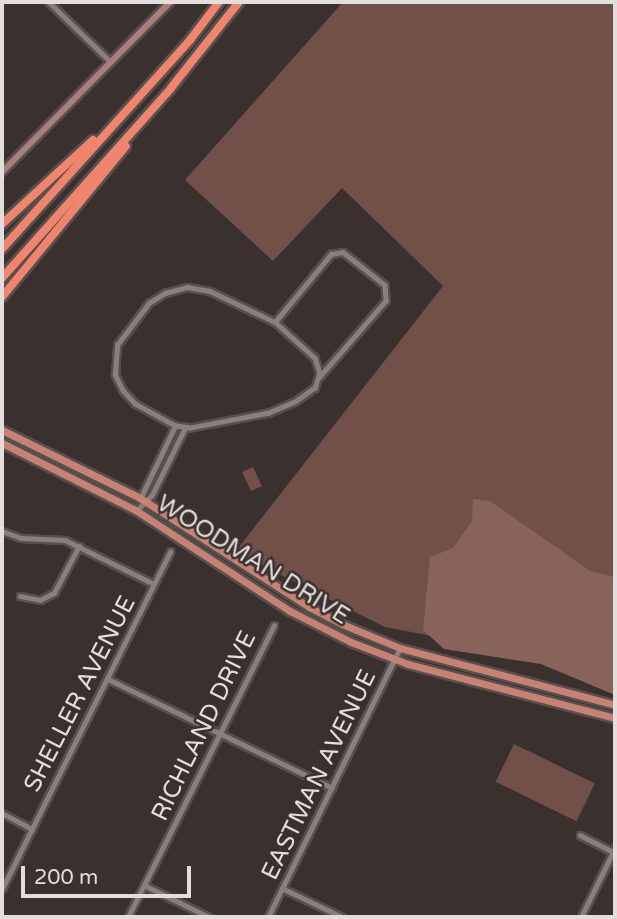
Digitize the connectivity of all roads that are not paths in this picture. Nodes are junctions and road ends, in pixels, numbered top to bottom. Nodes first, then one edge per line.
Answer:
1 (49, 2) edge
2 (170, 2) edge
3 (219, 2) edge
4 (239, 2) edge
5 (111, 62) junction
6 (171, 88) junction
7 (119, 117) junction
8 (2, 172) edge
9 (2, 225) edge
10 (2, 249) edge
11 (2, 278) edge
12 (2, 298) edge
13 (275, 322) junction
14 (319, 378) junction
15 (175, 426) junction
16 (185, 428) junction
17 (2, 430) edge
18 (2, 443) edge
19 (143, 500) junction
20 (136, 511) junction
21 (2, 531) edge
22 (79, 546) junction
23 (170, 552) dead end
24 (155, 584) junction
25 (20, 596) dead end
26 (274, 625) dead end
27 (400, 648) junction
28 (396, 660) junction
29 (108, 679) junction
30 (615, 705) edge
31 (615, 718) edge
32 (220, 732) junction
33 (333, 788) junction
34 (2, 813) edge
35 (32, 829) junction
36 (580, 835) dead end
37 (615, 851) edge
38 (144, 885) junction
39 (282, 888) junction
40 (2, 889) edge
41 (581, 915) edge
42 (128, 917) edge
43 (209, 917) edge
44 (268, 917) edge
45 (342, 917) edge
46 (590, 917) edge

1 - 5 street
2 - 5 main road
3 - 7 highway
4 - 6 highway
5 - 8 main road
6 - 11 highway
6 - 12 highway
7 - 9 highway
7 - 10 highway
13 - 14 street
13 - 14 street
13 - 15 street
14 - 16 street
15 - 16 street
15 - 19 street
16 - 19 street
17 - 19 main road, WOODMAN DRIVE
18 - 20 main road, WOODMAN DRIVE
19 - 20 street
19 - 27 main road, WOODMAN DRIVE
20 - 28 main road, WOODMAN DRIVE
21 - 22 street
22 - 24 street
22 - 25 street
23 - 24 street, SHELLER AVENUE
24 - 29 street, SHELLER AVENUE
26 - 32 street, RICHLAND DRIVE
27 - 28 street, EASTMAN AVENUE
27 - 30 main road, WOODMAN DRIVE
28 - 31 main road, WOODMAN DRIVE
28 - 33 street, EASTMAN AVENUE
29 - 32 street
29 - 35 street, SHELLER AVENUE
32 - 33 street
32 - 38 street, RICHLAND DRIVE
33 - 39 street, EASTMAN AVENUE
34 - 35 street
35 - 40 street, SHELLER AVENUE
36 - 37 street
37 - 41 street
38 - 42 street, RICHLAND DRIVE
38 - 43 street
39 - 44 street, EASTMAN AVENUE
39 - 45 street
41 - 46 street

